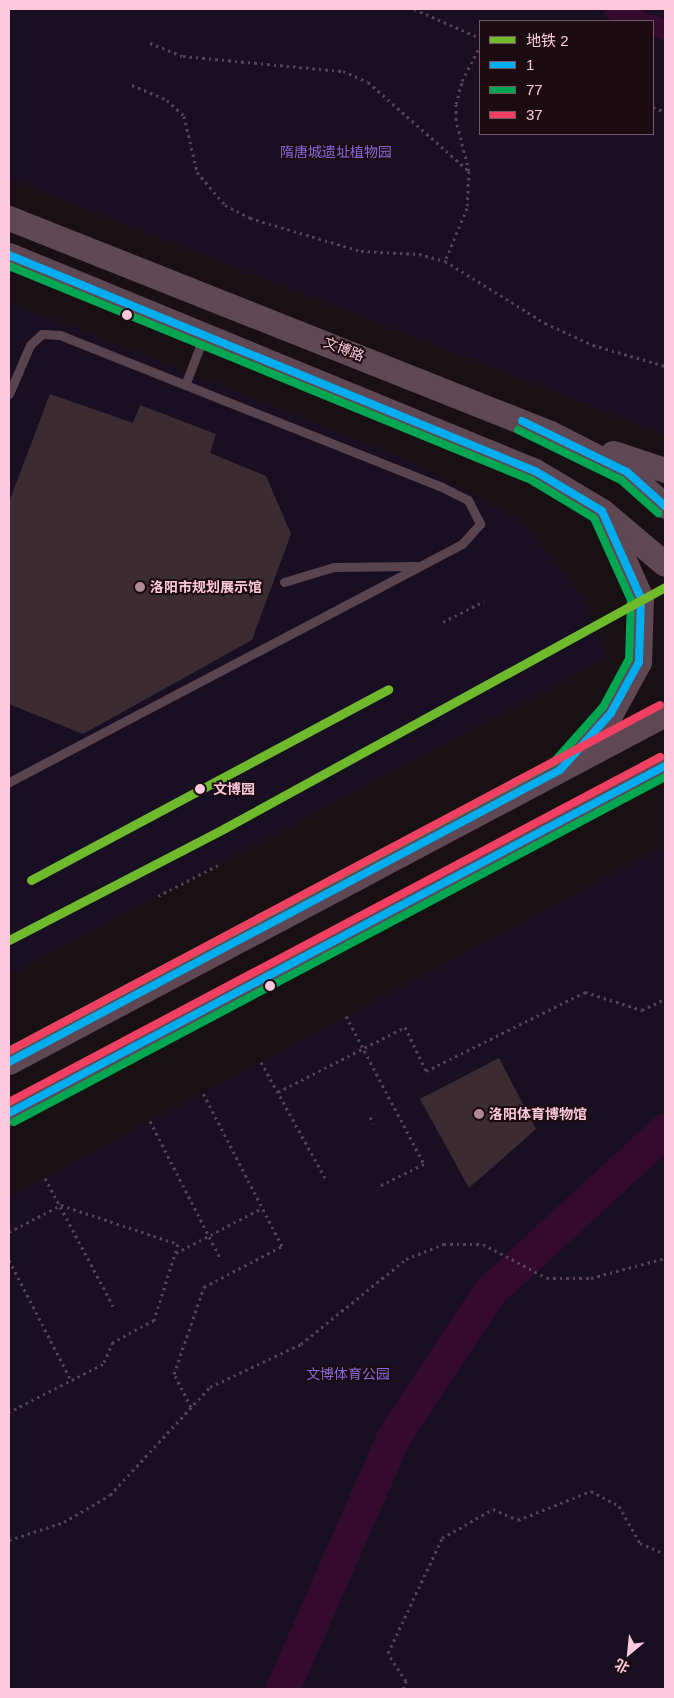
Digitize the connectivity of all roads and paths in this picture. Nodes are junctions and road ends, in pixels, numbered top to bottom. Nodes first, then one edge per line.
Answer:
1 (414, 9) edge
2 (479, 38) edge
3 (150, 43) dead end
4 (479, 48) edge
5 (132, 85) dead end
6 (469, 172) junction
7 (9, 218) edge
8 (9, 255) edge
9 (445, 261) junction
10 (204, 334) junction
11 (665, 366) edge
12 (185, 385) junction
13 (9, 394) edge
14 (550, 433) junction
15 (665, 470) edge
16 (665, 506) edge
17 (602, 511) junction
18 (665, 564) edge
19 (422, 566) junction
20 (284, 582) dead end
21 (484, 601) dead end
22 (443, 622) dead end
23 (665, 714) edge
24 (665, 766) edge
25 (560, 770) junction
26 (9, 782) edge
27 (218, 865) dead end
28 (158, 896) dead end
29 (665, 999) edge
30 (346, 1016) dead end
31 (364, 1048) junction
32 (9, 1062) edge
33 (261, 1062) dead end
34 (278, 1092) junction
35 (203, 1093) dead end
36 (9, 1113) edge
37 (370, 1117) dead end
38 (150, 1121) dead end
39 (374, 1123) dead end
40 (45, 1178) dead end
41 (325, 1178) dead end
42 (379, 1186) dead end
43 (60, 1205) junction
44 (262, 1208) junction
45 (9, 1232) edge
46 (175, 1253) junction
47 (220, 1258) dead end
48 (665, 1258) edge
49 (9, 1260) edge
50 (112, 1306) dead end
51 (71, 1380) junction
52 (191, 1407) junction
53 (9, 1412) edge
54 (9, 1540) edge
55 (665, 1554) edge
56 (403, 1689) edge

1 - 2 path
3 - 6 path
4 - 6 path
5 - 9 path
6 - 9 path
7 - 14 main road, 文博路
8 - 10 main road
9 - 11 path
10 - 12 lane
10 - 17 main road
12 - 13 lane
12 - 19 lane
14 - 15 main road
14 - 16 main road, 文博路
17 - 18 main road
17 - 25 main road
19 - 20 lane
19 - 26 lane
21 - 22 path
23 - 25 main road
24 - 36 main road
25 - 32 main road
27 - 28 path
29 - 31 path
30 - 31 path
31 - 34 path
31 - 42 path
33 - 34 path
34 - 41 path
35 - 44 path
37 - 39 path
38 - 47 path
40 - 43 path
43 - 45 path
43 - 46 path
43 - 50 path
44 - 46 path
44 - 52 path
46 - 51 path
48 - 52 path
49 - 51 path
51 - 53 path
52 - 54 path
55 - 56 path

